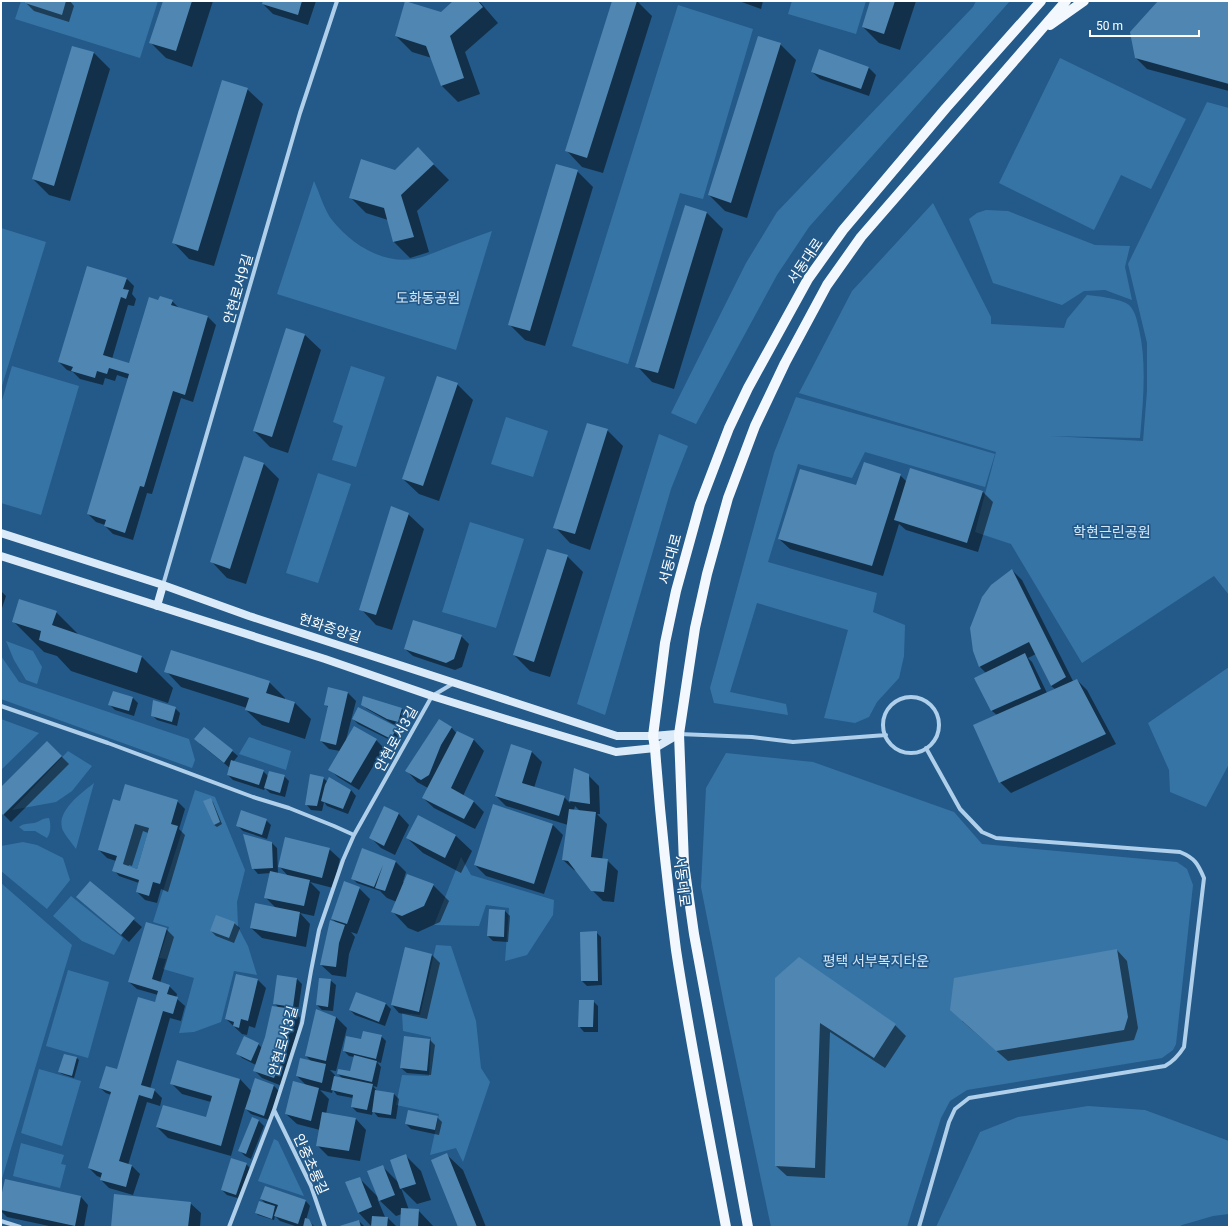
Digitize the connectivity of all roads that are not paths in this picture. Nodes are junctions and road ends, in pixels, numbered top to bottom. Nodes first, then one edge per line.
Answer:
1 (337, 1) edge
2 (1041, 1) edge
3 (1066, 1) edge
4 (1084, 1) edge
5 (1038, 35) junction
6 (1, 532) edge
7 (1, 556) edge
8 (163, 585) junction
9 (157, 606) junction
10 (455, 683) junction
11 (432, 696) junction
12 (1, 706) edge
13 (679, 734) junction
14 (886, 735) junction
15 (653, 736) junction
16 (655, 748) junction
17 (926, 748) junction
18 (354, 835) junction
19 (274, 1110) junction
20 (1, 1221) edge
21 (20, 1227) edge
22 (229, 1227) edge
23 (325, 1227) edge
24 (726, 1227) edge
25 (748, 1227) edge
26 (919, 1227) edge

1 - 8 street, 안현로서9길
2 - 15 main road, 서동대로
3 - 5 main road, 서동대로
4 - 5 main road
5 - 13 main road, 서동대로
6 - 8 street, 현화중앙길
7 - 9 street
8 - 9 street
8 - 10 street, 현화중앙길
9 - 11 street
10 - 11 street, 안현로서3길
10 - 15 street, 현화중앙길
11 - 16 street
11 - 18 street, 안현로서3길
12 - 18 street
13 - 14 street
13 - 15 street, 현화중앙길
13 - 16 street
13 - 25 main road, 서동대로
14 - 17 street
14 - 17 street
15 - 16 main road, 서동대로
16 - 24 main road, 서동대로
17 - 26 street
18 - 19 street, 안현로서3길
19 - 22 street, 안현로서3길
19 - 23 street, 안중초롱길
20 - 21 street

